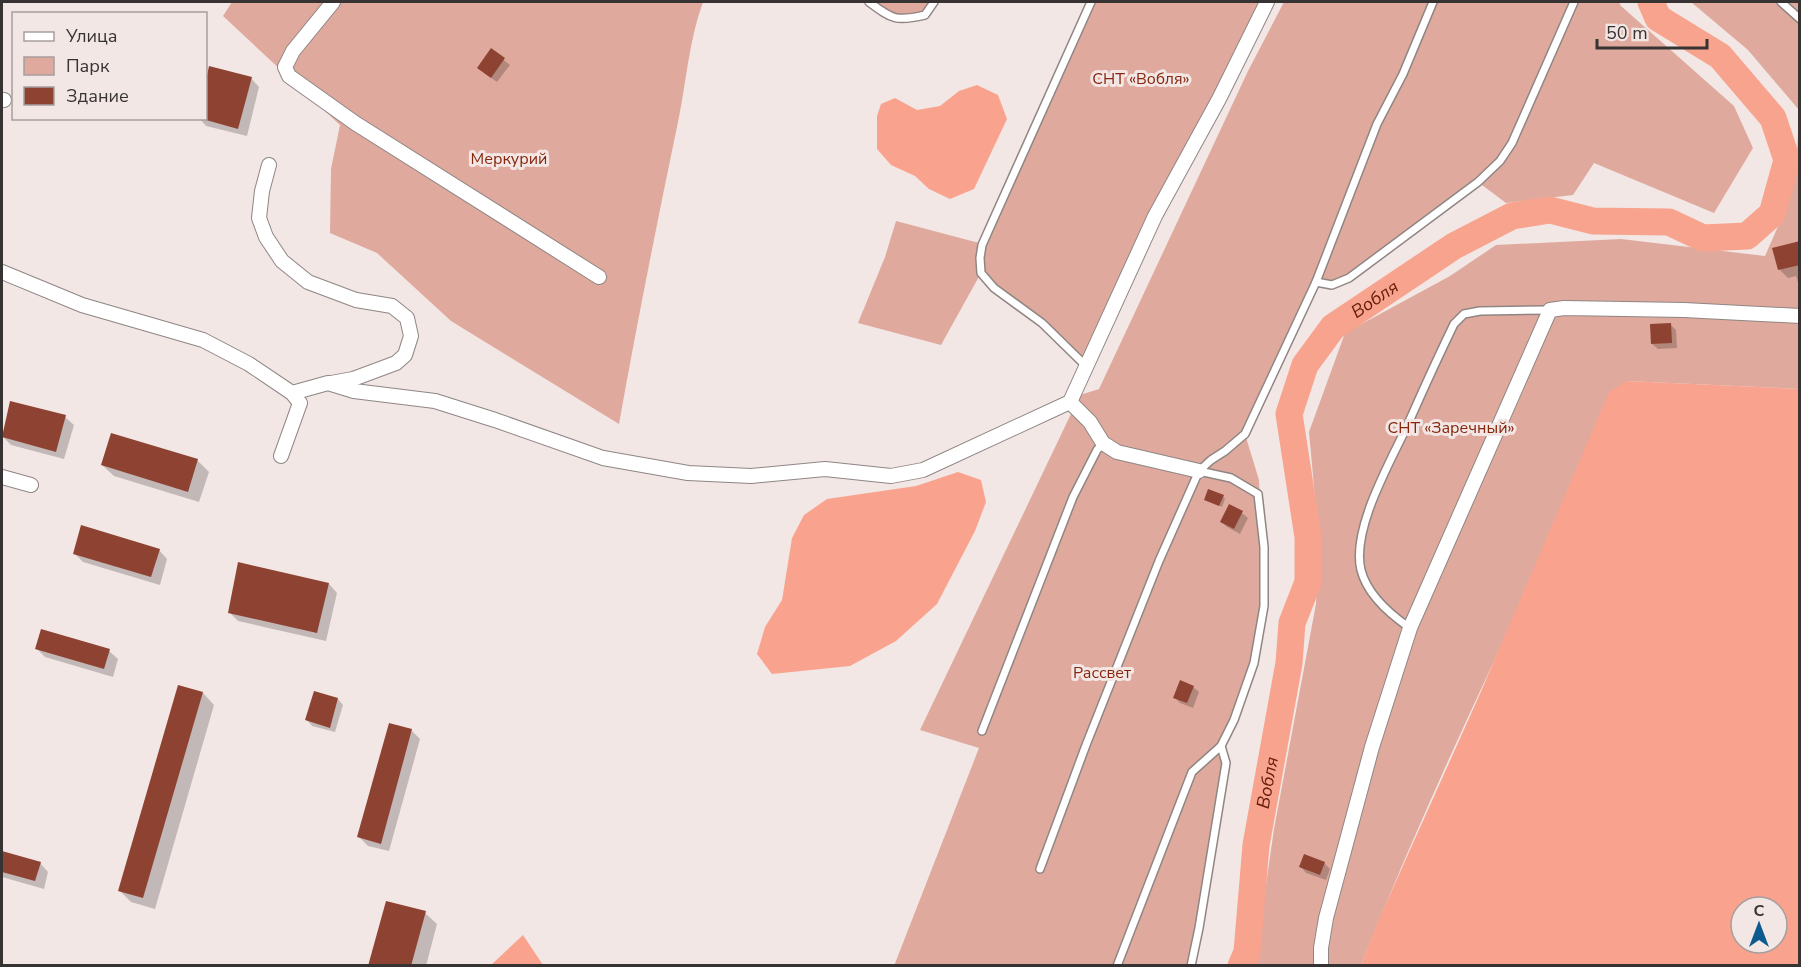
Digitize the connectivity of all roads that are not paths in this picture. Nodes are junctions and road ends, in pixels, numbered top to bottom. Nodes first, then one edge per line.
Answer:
1 (333, 2) edge
2 (869, 2) edge
3 (934, 2) edge
4 (1091, 2) edge
5 (1267, 2) edge
6 (1433, 2) edge
7 (1574, 2) edge
8 (1781, 2) edge
9 (1800, 19) edge
10 (269, 165) dead end
11 (2, 272) edge
12 (600, 276) dead end
13 (1316, 282) junction
14 (1550, 310) junction
15 (1800, 316) edge
16 (1086, 366) junction
17 (328, 383) junction
18 (292, 393) junction
19 (1070, 402) junction
20 (1103, 443) junction
21 (280, 456) dead end
22 (1199, 471) junction
23 (2, 477) edge
24 (31, 485) dead end
25 (1410, 628) junction
26 (982, 731) dead end
27 (1221, 746) junction
28 (1040, 869) dead end
29 (1117, 966) edge
30 (1191, 966) edge
31 (1321, 966) edge

1 - 12 street
2 - 3 lane
4 - 16 lane
5 - 16 street
6 - 13 lane
7 - 13 lane
8 - 9 lane
10 - 17 street
11 - 18 street
13 - 22 lane
14 - 15 street
14 - 25 street
14 - 25 lane
16 - 19 street
17 - 18 street
17 - 19 street
18 - 21 street
19 - 20 street
20 - 22 street
20 - 26 lane
22 - 27 lane
22 - 28 lane
23 - 24 street
25 - 31 street
27 - 29 lane
27 - 30 lane

